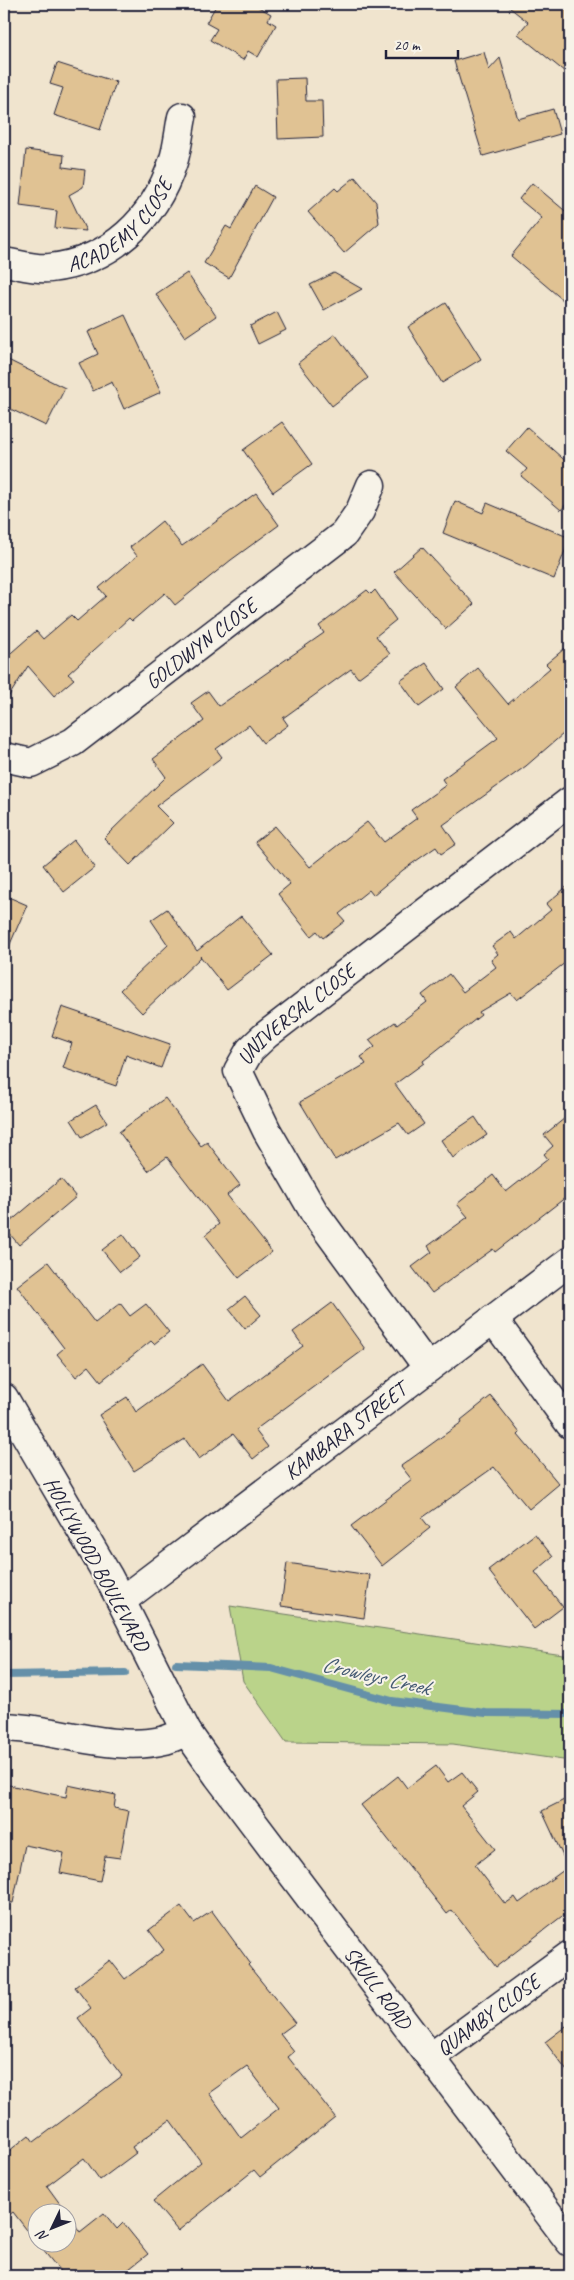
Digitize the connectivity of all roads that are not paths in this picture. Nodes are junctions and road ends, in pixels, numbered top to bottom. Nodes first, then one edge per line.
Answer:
1 (182, 117) dead end
2 (4, 262) edge
3 (371, 485) dead end
4 (4, 757) edge
5 (570, 801) edge
6 (570, 1261) edge
7 (493, 1319) junction
8 (428, 1368) junction
9 (4, 1398) edge
10 (570, 1424) edge
11 (121, 1601) junction
12 (4, 1727) edge
13 (187, 1732) junction
14 (570, 1955) edge
15 (431, 2057) junction
16 (570, 2242) edge

1 - 2 street, ACADEMY CLOSE
3 - 4 street, GOLDWYN CLOSE
5 - 8 street, UNIVERSAL CLOSE
6 - 7 street, KAMBARA STREET
7 - 8 street, KAMBARA STREET
7 - 10 street
8 - 11 street, KAMBARA STREET
9 - 11 street, HOLLYWOOD BOULEVARD
11 - 13 street, HOLLYWOOD BOULEVARD
12 - 13 street
13 - 15 street, SKULL ROAD
14 - 15 street, QUAMBY CLOSE
15 - 16 street, SKULL ROAD

